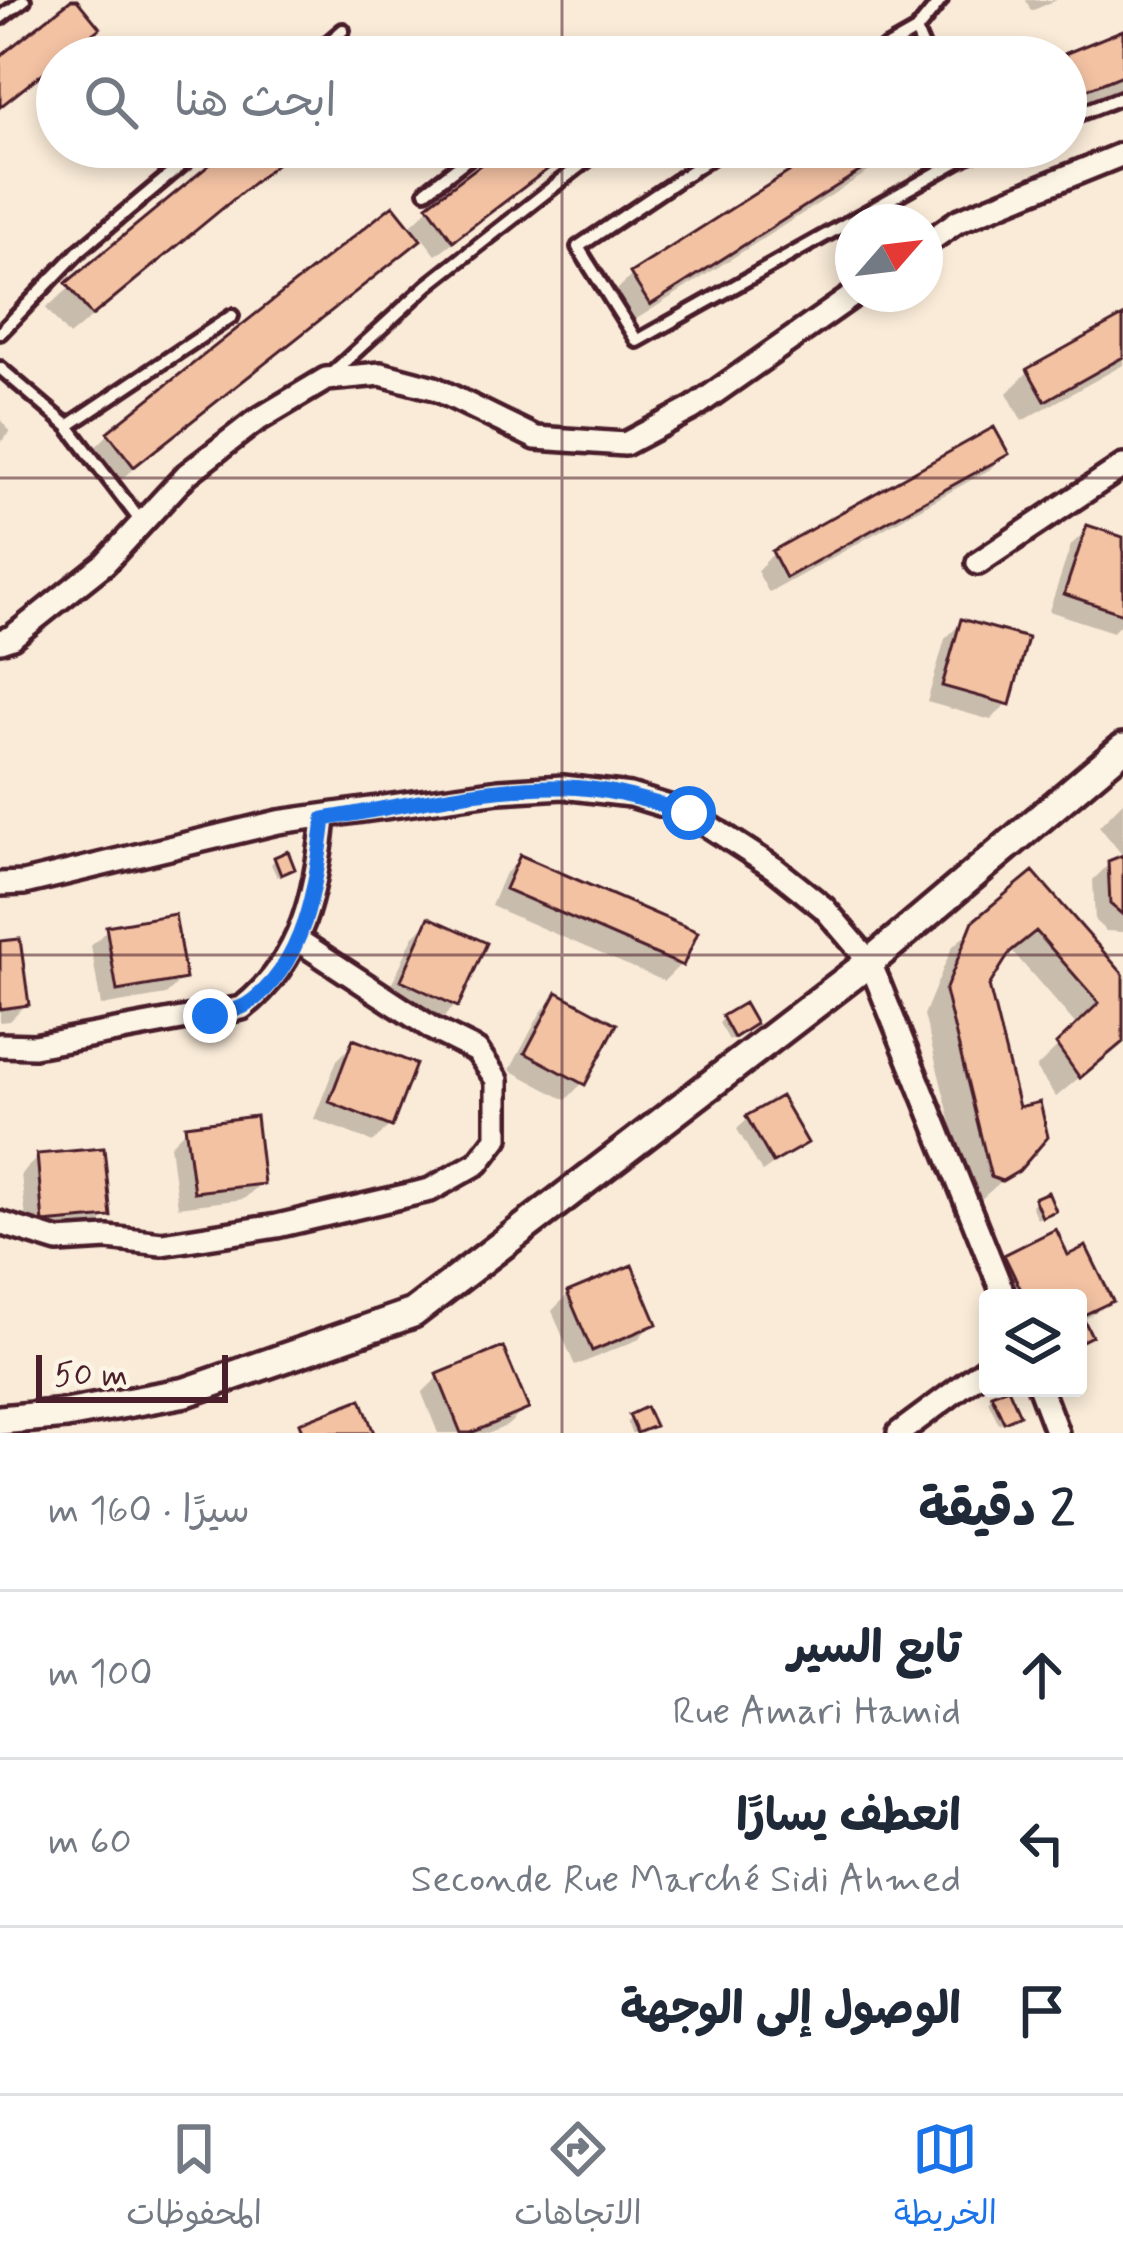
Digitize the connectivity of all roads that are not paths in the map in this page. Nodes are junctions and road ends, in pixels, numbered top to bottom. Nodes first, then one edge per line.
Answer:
1 (24, 0) edge
2 (941, 0) edge
3 (0, 18) edge
4 (344, 30) dead end
5 (916, 31) junction
6 (337, 36) edge
7 (907, 36) edge
8 (918, 36) edge
9 (1123, 97) edge
10 (1087, 110) edge
11 (1123, 154) edge
12 (178, 168) edge
13 (456, 168) edge
14 (577, 168) edge
15 (696, 168) edge
16 (935, 168) edge
17 (426, 191) dead end
18 (943, 231) edge
19 (835, 308) edge
20 (232, 316) dead end
21 (0, 332) edge
22 (0, 368) edge
23 (326, 379) junction
24 (68, 427) junction
25 (1123, 466) edge
26 (142, 523) junction
27 (978, 563) dead end
28 (0, 641) edge
29 (1123, 748) edge
30 (324, 819) junction
31 (0, 884) edge
32 (296, 939) junction
33 (870, 962) junction
34 (0, 1045) edge
35 (0, 1223) edge
36 (1001, 1289) edge
37 (979, 1374) edge
38 (1043, 1397) edge
39 (0, 1420) edge
40 (899, 1433) edge
41 (1057, 1433) edge

1 - 3 lane
2 - 5 lane
4 - 6 lane
5 - 7 lane
5 - 8 lane
9 - 10 lane
11 - 18 street
12 - 21 lane
13 - 17 lane
14 - 23 lane
15 - 16 lane
19 - 23 street
20 - 24 lane
22 - 24 lane
23 - 26 street
24 - 26 lane
25 - 27 street
26 - 28 street
29 - 33 street
30 - 31 street
30 - 32 street
30 - 33 street
32 - 34 street
32 - 35 street
33 - 36 street
33 - 39 street
37 - 40 street
38 - 41 street

